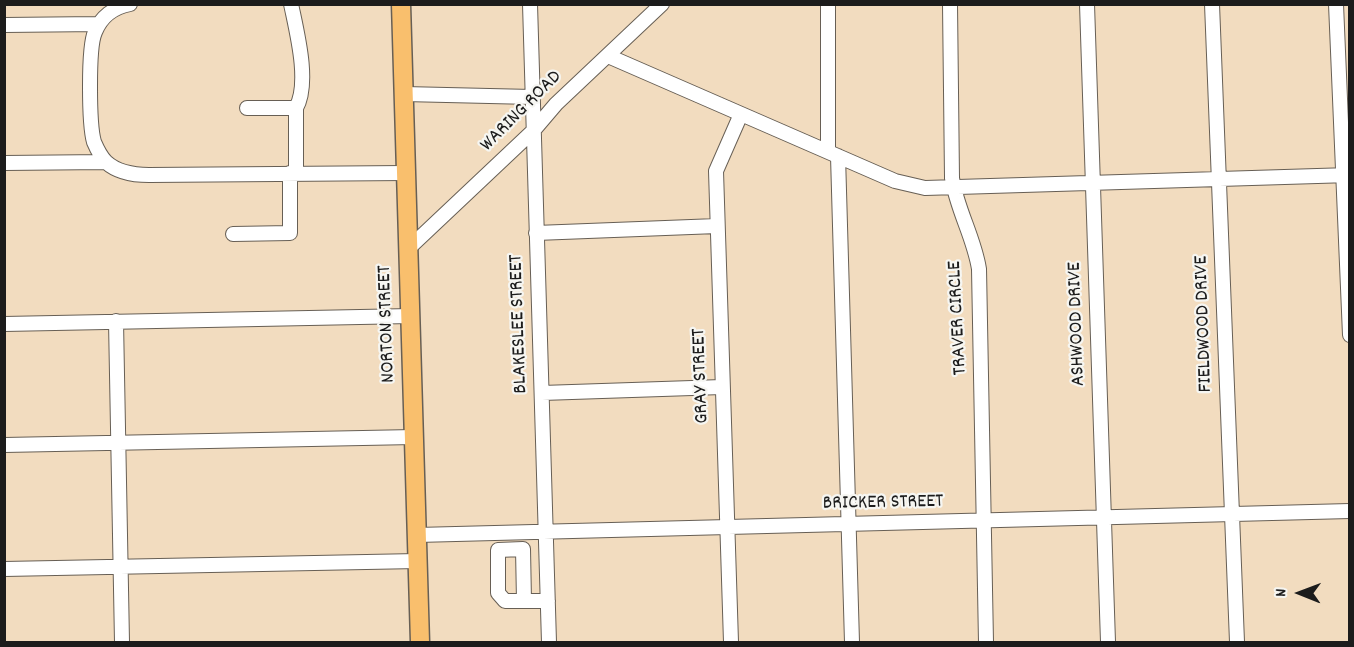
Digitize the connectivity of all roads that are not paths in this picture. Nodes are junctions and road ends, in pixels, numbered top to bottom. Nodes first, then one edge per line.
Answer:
1 (130, 4) edge
2 (291, 4) edge
3 (401, 4) edge
4 (530, 4) edge
5 (662, 4) edge
6 (828, 4) edge
7 (950, 4) edge
8 (1087, 4) edge
9 (1212, 4) edge
10 (1336, 4) edge
11 (99, 24) junction
12 (4, 25) edge
13 (608, 56) junction
14 (404, 94) junction
15 (532, 97) junction
16 (247, 108) dead end
17 (296, 108) junction
18 (741, 114) junction
19 (533, 131) junction
20 (833, 154) junction
21 (106, 162) junction
22 (4, 163) edge
23 (293, 173) junction
24 (406, 173) junction
25 (1346, 176) edge
26 (1219, 180) junction
27 (1093, 183) junction
28 (953, 188) junction
29 (717, 226) junction
30 (537, 233) junction
31 (233, 234) dead end
32 (409, 248) junction
33 (411, 316) junction
34 (116, 321) junction
35 (4, 324) edge
36 (1350, 335) edge
37 (722, 387) junction
38 (542, 393) junction
39 (414, 437) junction
40 (118, 443) junction
41 (4, 445) edge
42 (1350, 511) edge
43 (1232, 514) junction
44 (1104, 518) junction
45 (984, 520) junction
46 (848, 524) junction
47 (728, 527) junction
48 (546, 532) junction
49 (417, 535) junction
50 (418, 561) junction
51 (121, 567) junction
52 (4, 569) edge
53 (524, 600) dead end
54 (548, 601) junction
55 (122, 642) edge
56 (420, 642) edge
57 (549, 642) edge
58 (731, 642) edge
59 (852, 642) edge
60 (986, 642) edge
61 (1108, 642) edge
62 (1237, 642) edge

1 - 11 street
2 - 17 street
3 - 14 main road, NORTON STREET
4 - 15 street, BLAKESLEE STREET
5 - 13 street, WARING ROAD
6 - 20 street
7 - 28 street, TRAVER CIRCLE
8 - 27 street, ASHWOOD DRIVE
9 - 26 street, FIELDWOOD DRIVE
10 - 25 street
11 - 12 street
11 - 21 street
13 - 18 street
13 - 19 street, WARING ROAD
14 - 15 street
14 - 24 main road, NORTON STREET
15 - 19 street, BLAKESLEE STREET
16 - 17 street
17 - 23 street
18 - 20 street
18 - 29 street, GRAY STREET
19 - 30 street, BLAKESLEE STREET
19 - 32 street, WARING ROAD
20 - 28 street
20 - 46 street
21 - 22 street
21 - 23 street
23 - 24 street
23 - 31 street
24 - 32 main road, NORTON STREET
25 - 26 street
25 - 36 street
26 - 27 street
26 - 43 street, FIELDWOOD DRIVE
27 - 28 street
27 - 44 street, ASHWOOD DRIVE
28 - 45 street, TRAVER CIRCLE
29 - 30 street
29 - 37 street, GRAY STREET
30 - 38 street, BLAKESLEE STREET
32 - 33 main road, NORTON STREET
33 - 34 street
33 - 39 main road, NORTON STREET
34 - 35 street
34 - 40 street
37 - 38 street
37 - 47 street, GRAY STREET
38 - 48 street, BLAKESLEE STREET
39 - 40 street
39 - 49 main road, NORTON STREET
40 - 41 street
40 - 51 street
42 - 43 street, BRICKER STREET
43 - 44 street, BRICKER STREET
43 - 62 street, FIELDWOOD DRIVE
44 - 45 street, BRICKER STREET
44 - 61 street, ASHWOOD DRIVE
45 - 46 street, BRICKER STREET
45 - 60 street, TRAVER CIRCLE
46 - 47 street, BRICKER STREET
46 - 59 street
47 - 48 street, BRICKER STREET
47 - 58 street, GRAY STREET
48 - 49 street, BRICKER STREET
48 - 54 street, BLAKESLEE STREET
49 - 50 main road, NORTON STREET
50 - 51 street
50 - 56 main road, NORTON STREET
51 - 52 street
51 - 55 street
53 - 54 street
54 - 57 street, BLAKESLEE STREET

